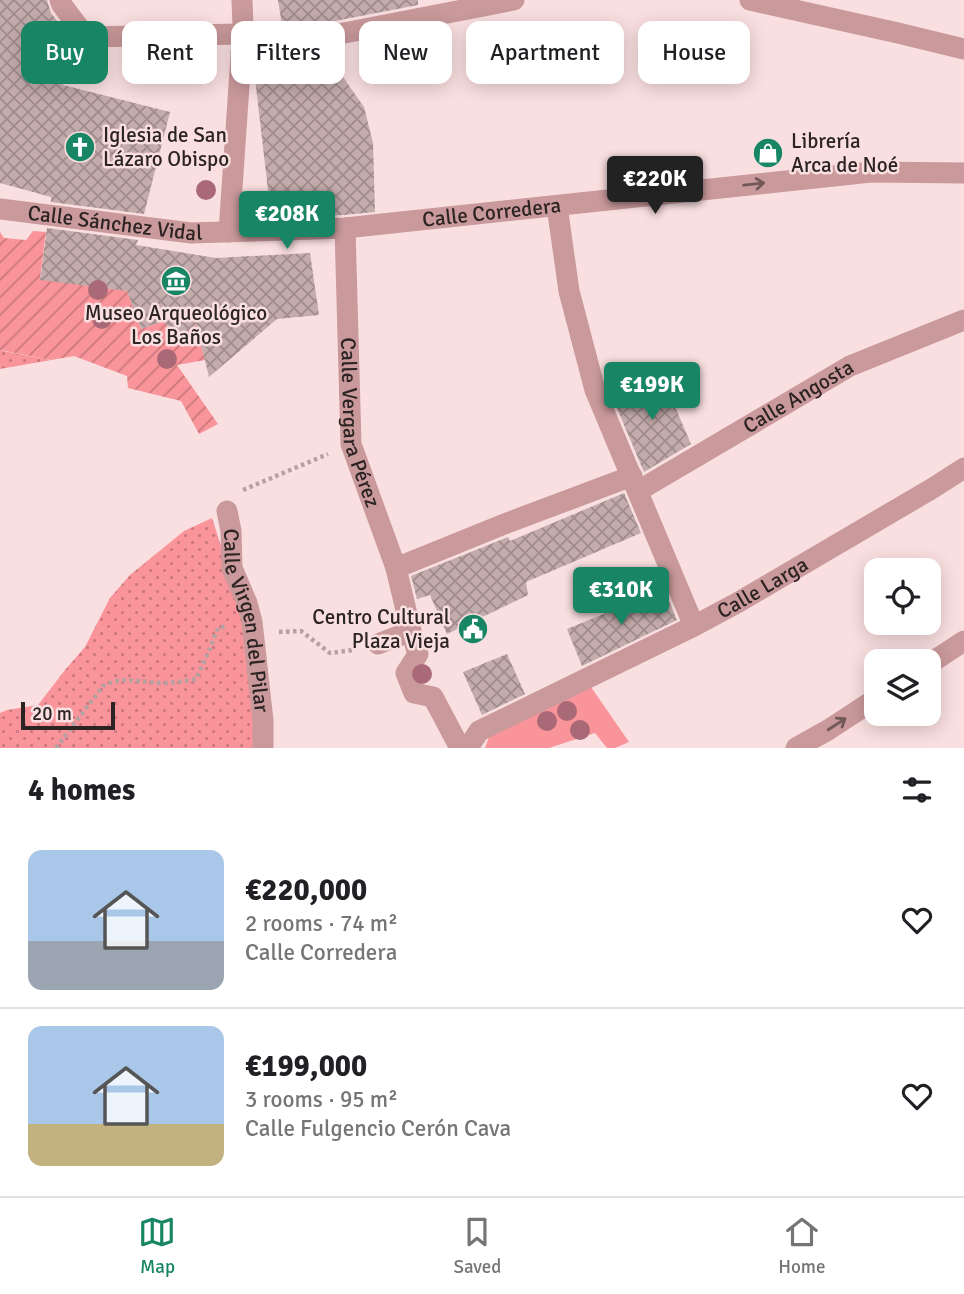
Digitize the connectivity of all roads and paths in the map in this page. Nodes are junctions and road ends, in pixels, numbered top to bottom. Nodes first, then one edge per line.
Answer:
1 (61, 0) edge
2 (242, 0) edge
3 (514, 0) edge
4 (750, 0) edge
5 (242, 21) edge
6 (345, 27) edge
7 (231, 44) edge
8 (964, 49) edge
9 (238, 84) edge
10 (964, 173) edge
11 (557, 206) junction
12 (0, 209) edge
13 (345, 228) junction
14 (229, 232) junction
15 (964, 320) edge
16 (351, 444) junction
17 (964, 468) edge
18 (635, 483) junction
19 (227, 511) joint
20 (396, 568) junction
21 (408, 621) junction
22 (251, 622) junction
23 (694, 626) junction
24 (964, 641) edge
25 (378, 644) joint
26 (941, 656) edge
27 (864, 706) edge
28 (474, 739) edge
29 (56, 748) edge
30 (263, 748) edge
31 (460, 748) edge
32 (796, 748) edge

1 - 7 street
2 - 5 street
3 - 6 street
4 - 8 street
9 - 14 street
11 -> 10 street, Calle Corredera
11 - 13 street, Calle Corredera
11 - 18 street
12 - 14 street, Calle Sánchez Vidal
13 - 14 street, Calle Corredera
13 - 16 street, Calle Vergara Pérez
15 - 18 street, Calle Angosta
16 - 19 path, Calle Virgen del Pilar
16 - 20 street, Calle Vergara Pérez
17 - 23 street, Calle Larga
18 - 20 street, Calle Angosta
18 - 23 street
19 - 22 street, Calle Virgen del Pilar
20 - 21 street, Calle Vergara Pérez
21 - 25 street
21 - 31 street, Calle Vergara Pérez
22 - 25 path
22 - 29 path
22 - 30 street, Calle Virgen del Pilar
23 - 28 street, Calle Larga
24 - 26 street
32 -> 27 street

